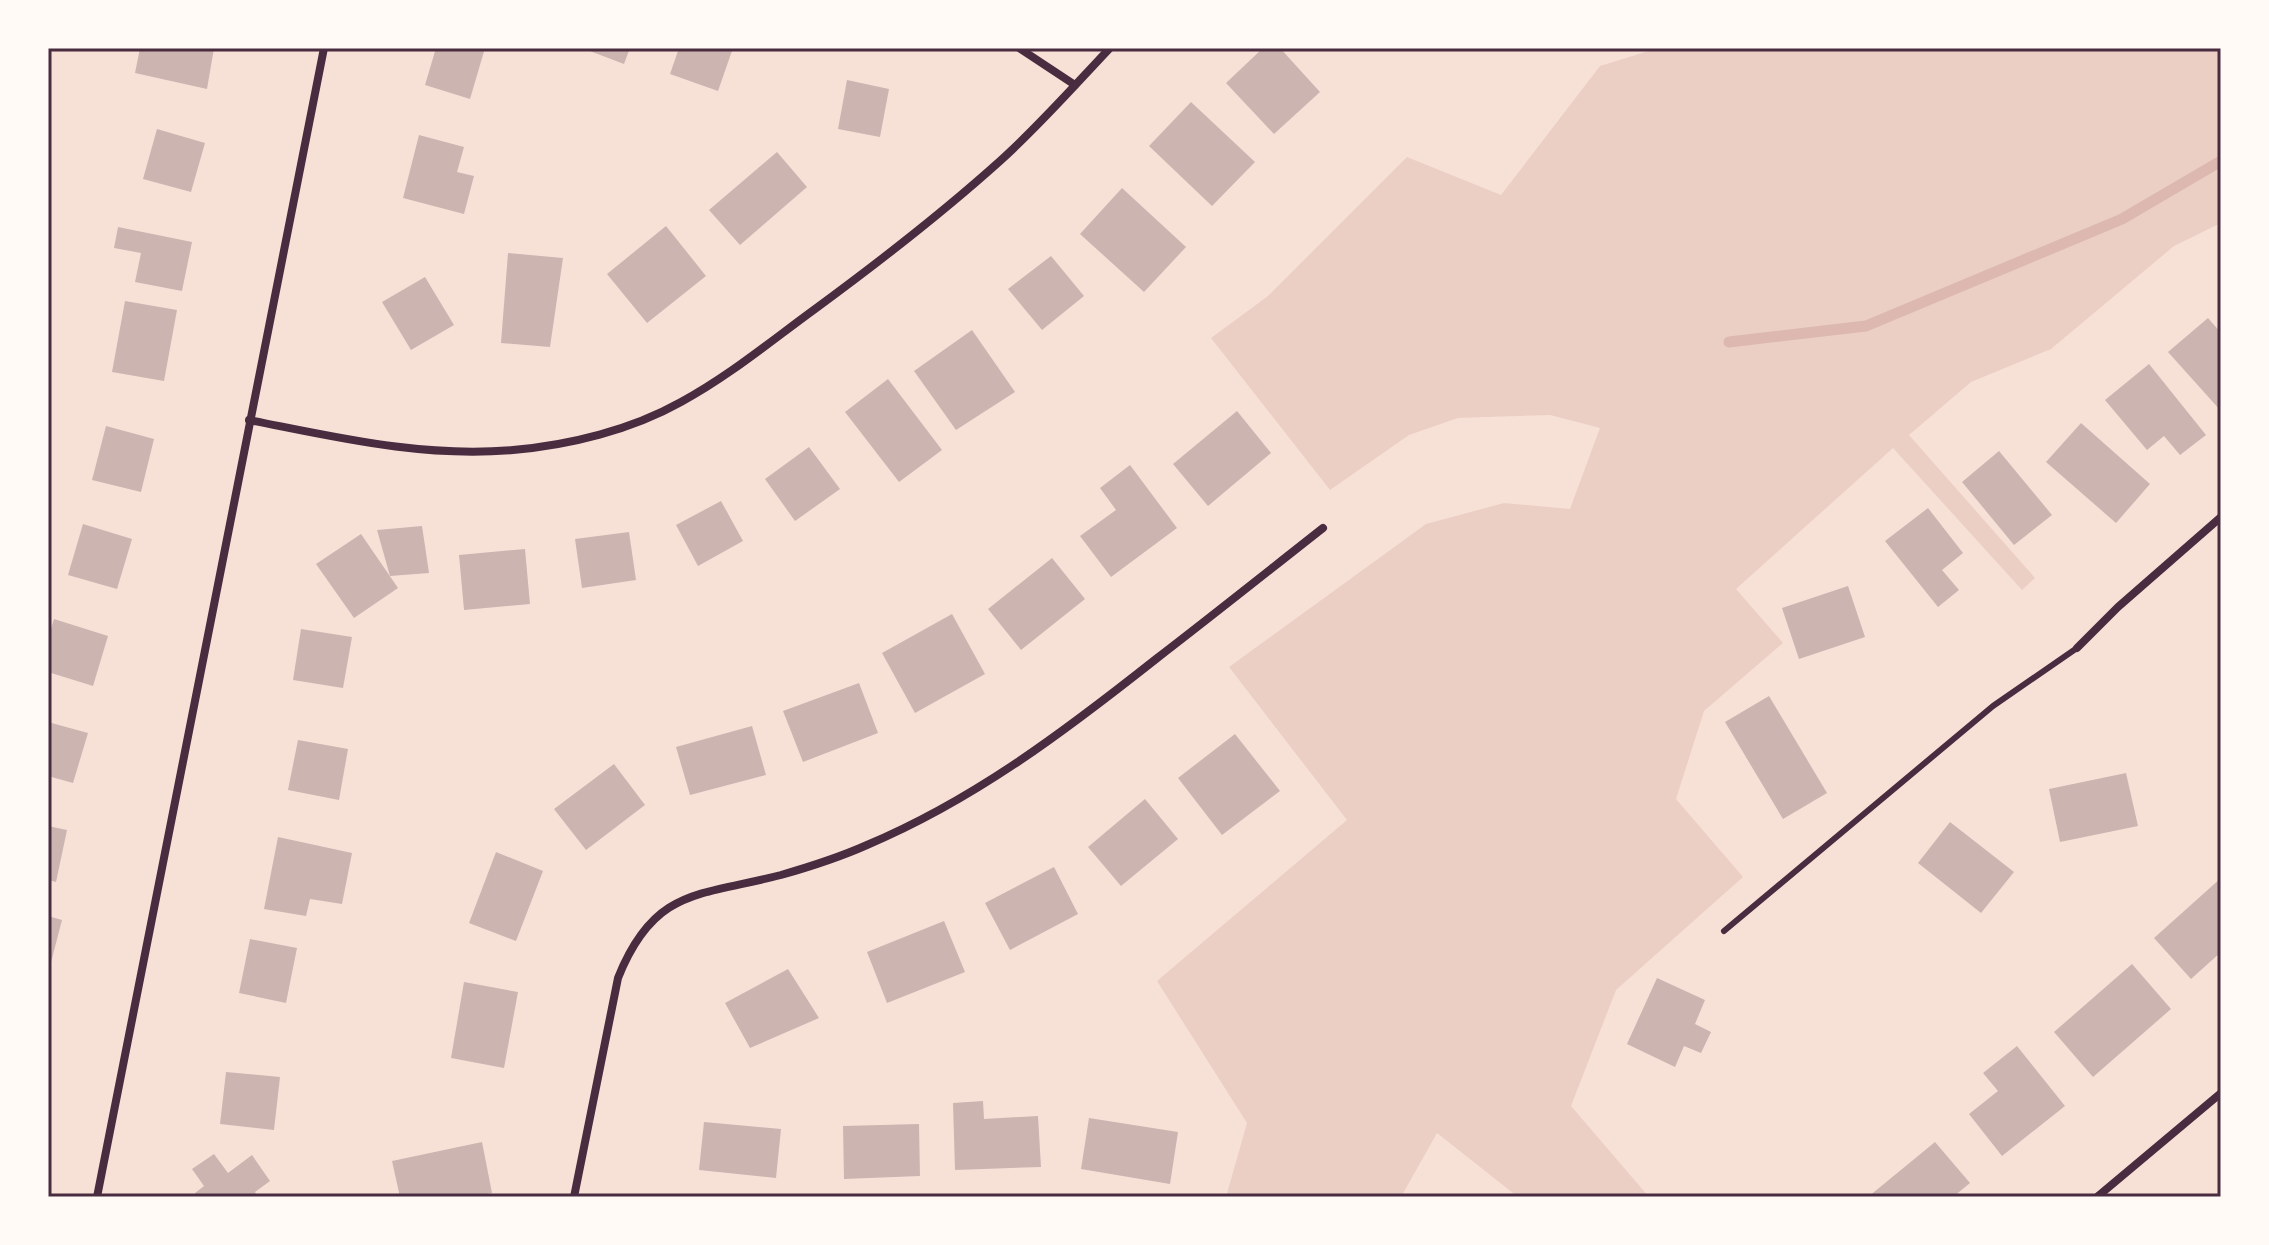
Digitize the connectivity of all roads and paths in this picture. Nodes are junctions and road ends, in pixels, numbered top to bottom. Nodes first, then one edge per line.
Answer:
1 (324, 48) edge
2 (1019, 48) edge
3 (1110, 48) edge
4 (1075, 85) junction
5 (249, 420) junction
6 (2221, 517) edge
7 (1323, 528) dead end
8 (2077, 648) joint
9 (1724, 931) dead end
10 (2221, 1093) edge
11 (97, 1197) edge
12 (574, 1197) edge
13 (2097, 1197) edge

1 - 5 street
2 - 4 street
3 - 4 street
4 - 5 street
5 - 11 street
6 - 8 street
7 - 12 street
8 - 9 lane
10 - 13 street

